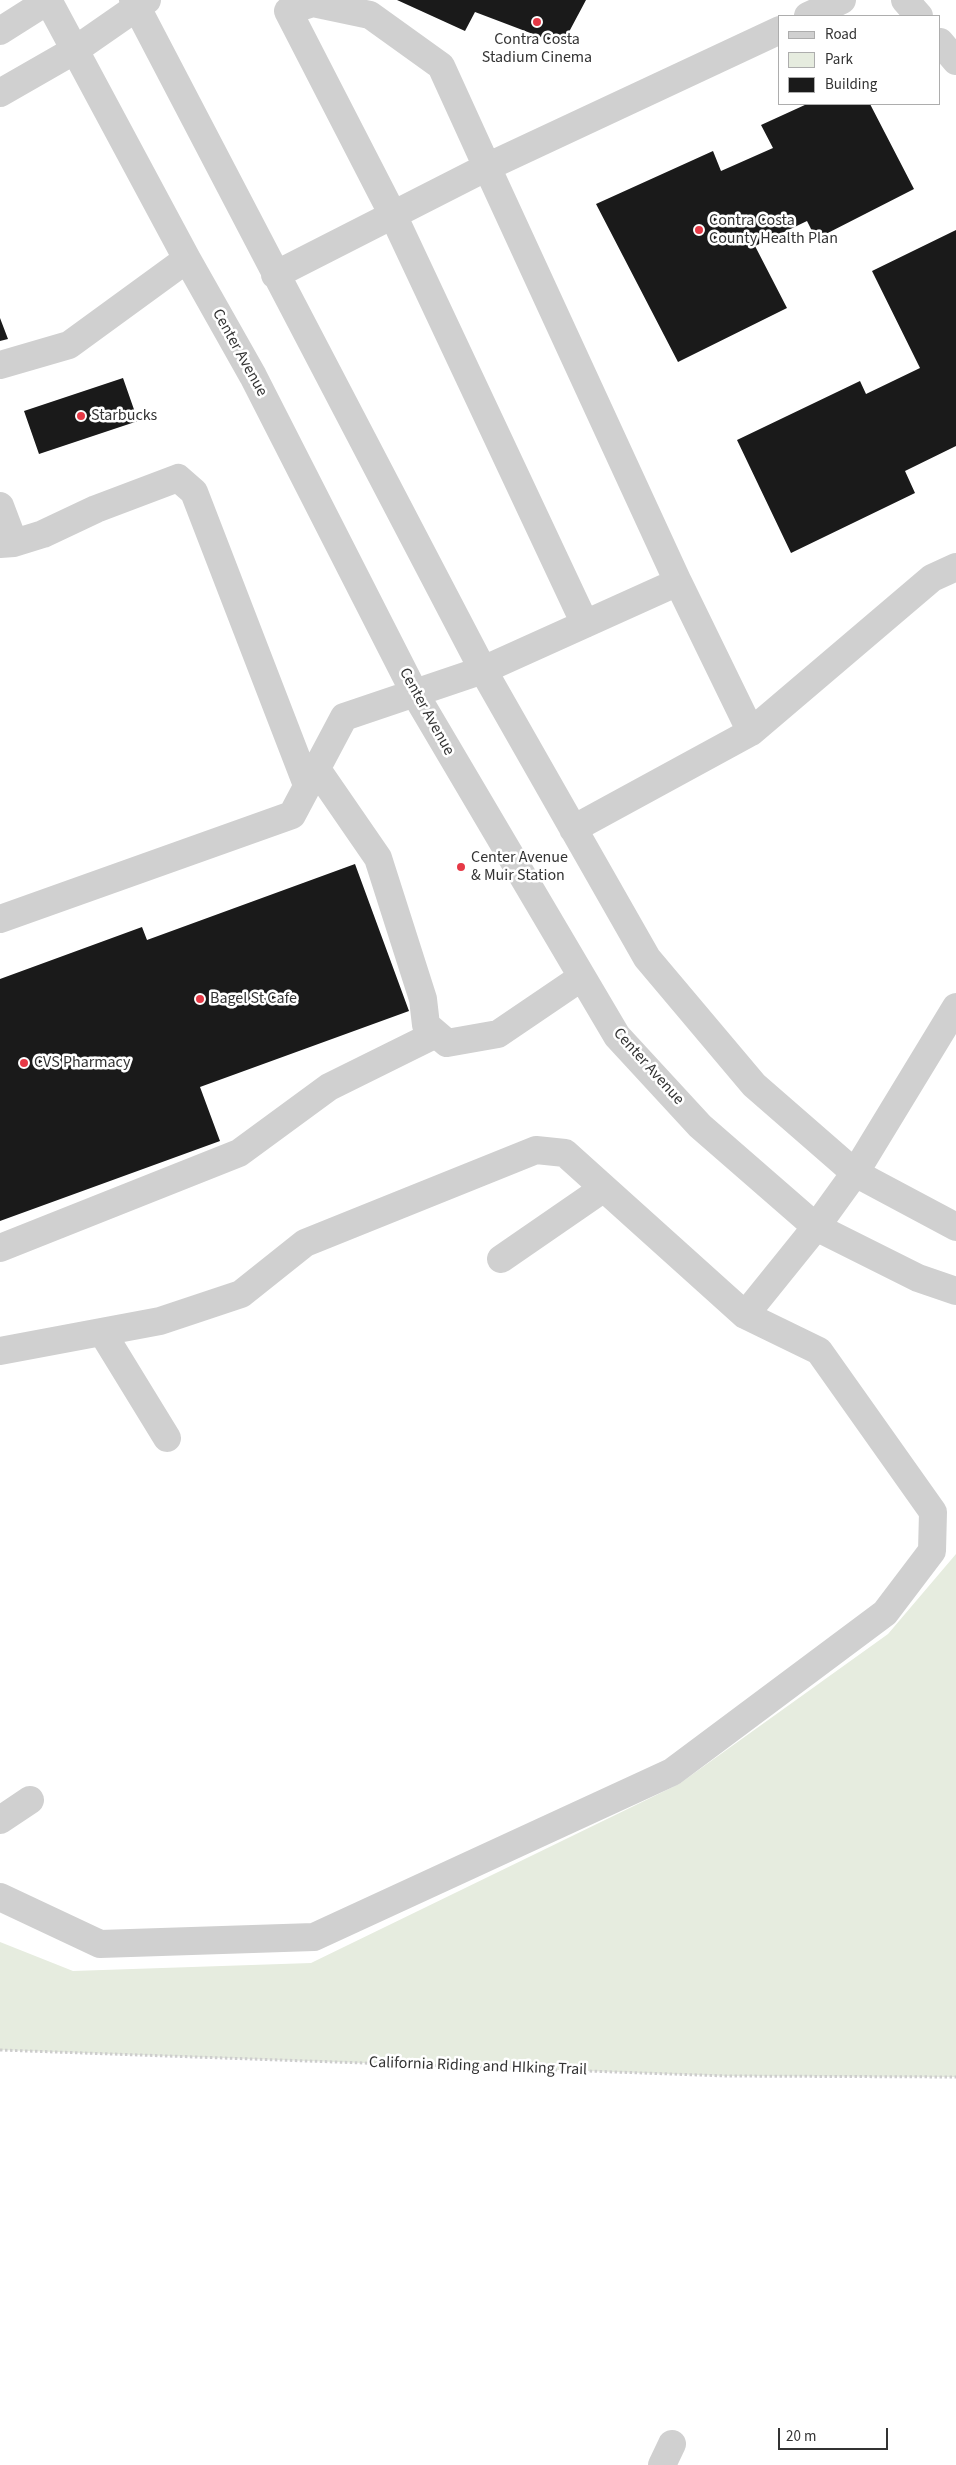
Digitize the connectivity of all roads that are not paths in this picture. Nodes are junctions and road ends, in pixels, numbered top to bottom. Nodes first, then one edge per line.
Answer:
1 (48, 0) edge
2 (842, 0) edge
3 (905, 0) edge
4 (139, 3) edge
5 (810, 15) edge
6 (917, 15) edge
7 (778, 31) edge
8 (0, 32) edge
9 (941, 43) edge
10 (75, 50) junction
11 (956, 61) edge
12 (0, 93) edge
13 (487, 167) junction
14 (393, 215) junction
15 (187, 259) junction
16 (275, 275) junction
17 (0, 365) edge
18 (0, 506) edge
19 (7, 544) edge
20 (956, 567) edge
21 (678, 582) junction
22 (585, 624) junction
23 (483, 670) junction
24 (414, 692) junction
25 (751, 732) junction
26 (312, 777) junction
27 (573, 829) junction
28 (0, 919) edge
29 (582, 977) junction
30 (956, 1007) edge
31 (436, 1034) junction
32 (855, 1173) junction
33 (604, 1188) junction
34 (956, 1227) edge
35 (816, 1228) junction
36 (0, 1248) edge
37 (501, 1258) dead end
38 (956, 1291) edge
39 (745, 1315) junction
40 (102, 1332) junction
41 (0, 1350) edge
42 (167, 1438) dead end
43 (30, 1800) dead end
44 (0, 1820) edge
45 (0, 1897) edge

1 - 8 street
1 - 10 street, Center Avenue
2 - 5 street
3 - 6 street
4 - 10 street
4 - 16 street
7 - 13 street
9 - 11 street
10 - 12 street
10 - 15 street, Center Avenue
13 - 14 street
13 - 14 street
13 - 21 street
14 - 16 street
14 - 22 street
15 - 17 street
15 - 24 street, Center Avenue
16 - 23 street
18 - 19 street
19 - 26 street
20 - 25 street
21 - 22 street
21 - 25 street
22 - 23 street
23 - 24 street
23 - 27 street
24 - 26 street
24 - 29 street, Center Avenue
25 - 27 street
26 - 28 street
26 - 31 street
27 - 32 street
29 - 31 street
29 - 35 street, Center Avenue
30 - 32 street
31 - 36 street
32 - 34 street
32 - 35 street
33 - 37 street
33 - 39 street
33 - 40 street
35 - 38 street, Center Avenue
35 - 39 street
39 - 45 street
40 - 41 street
40 - 42 street
43 - 44 street

